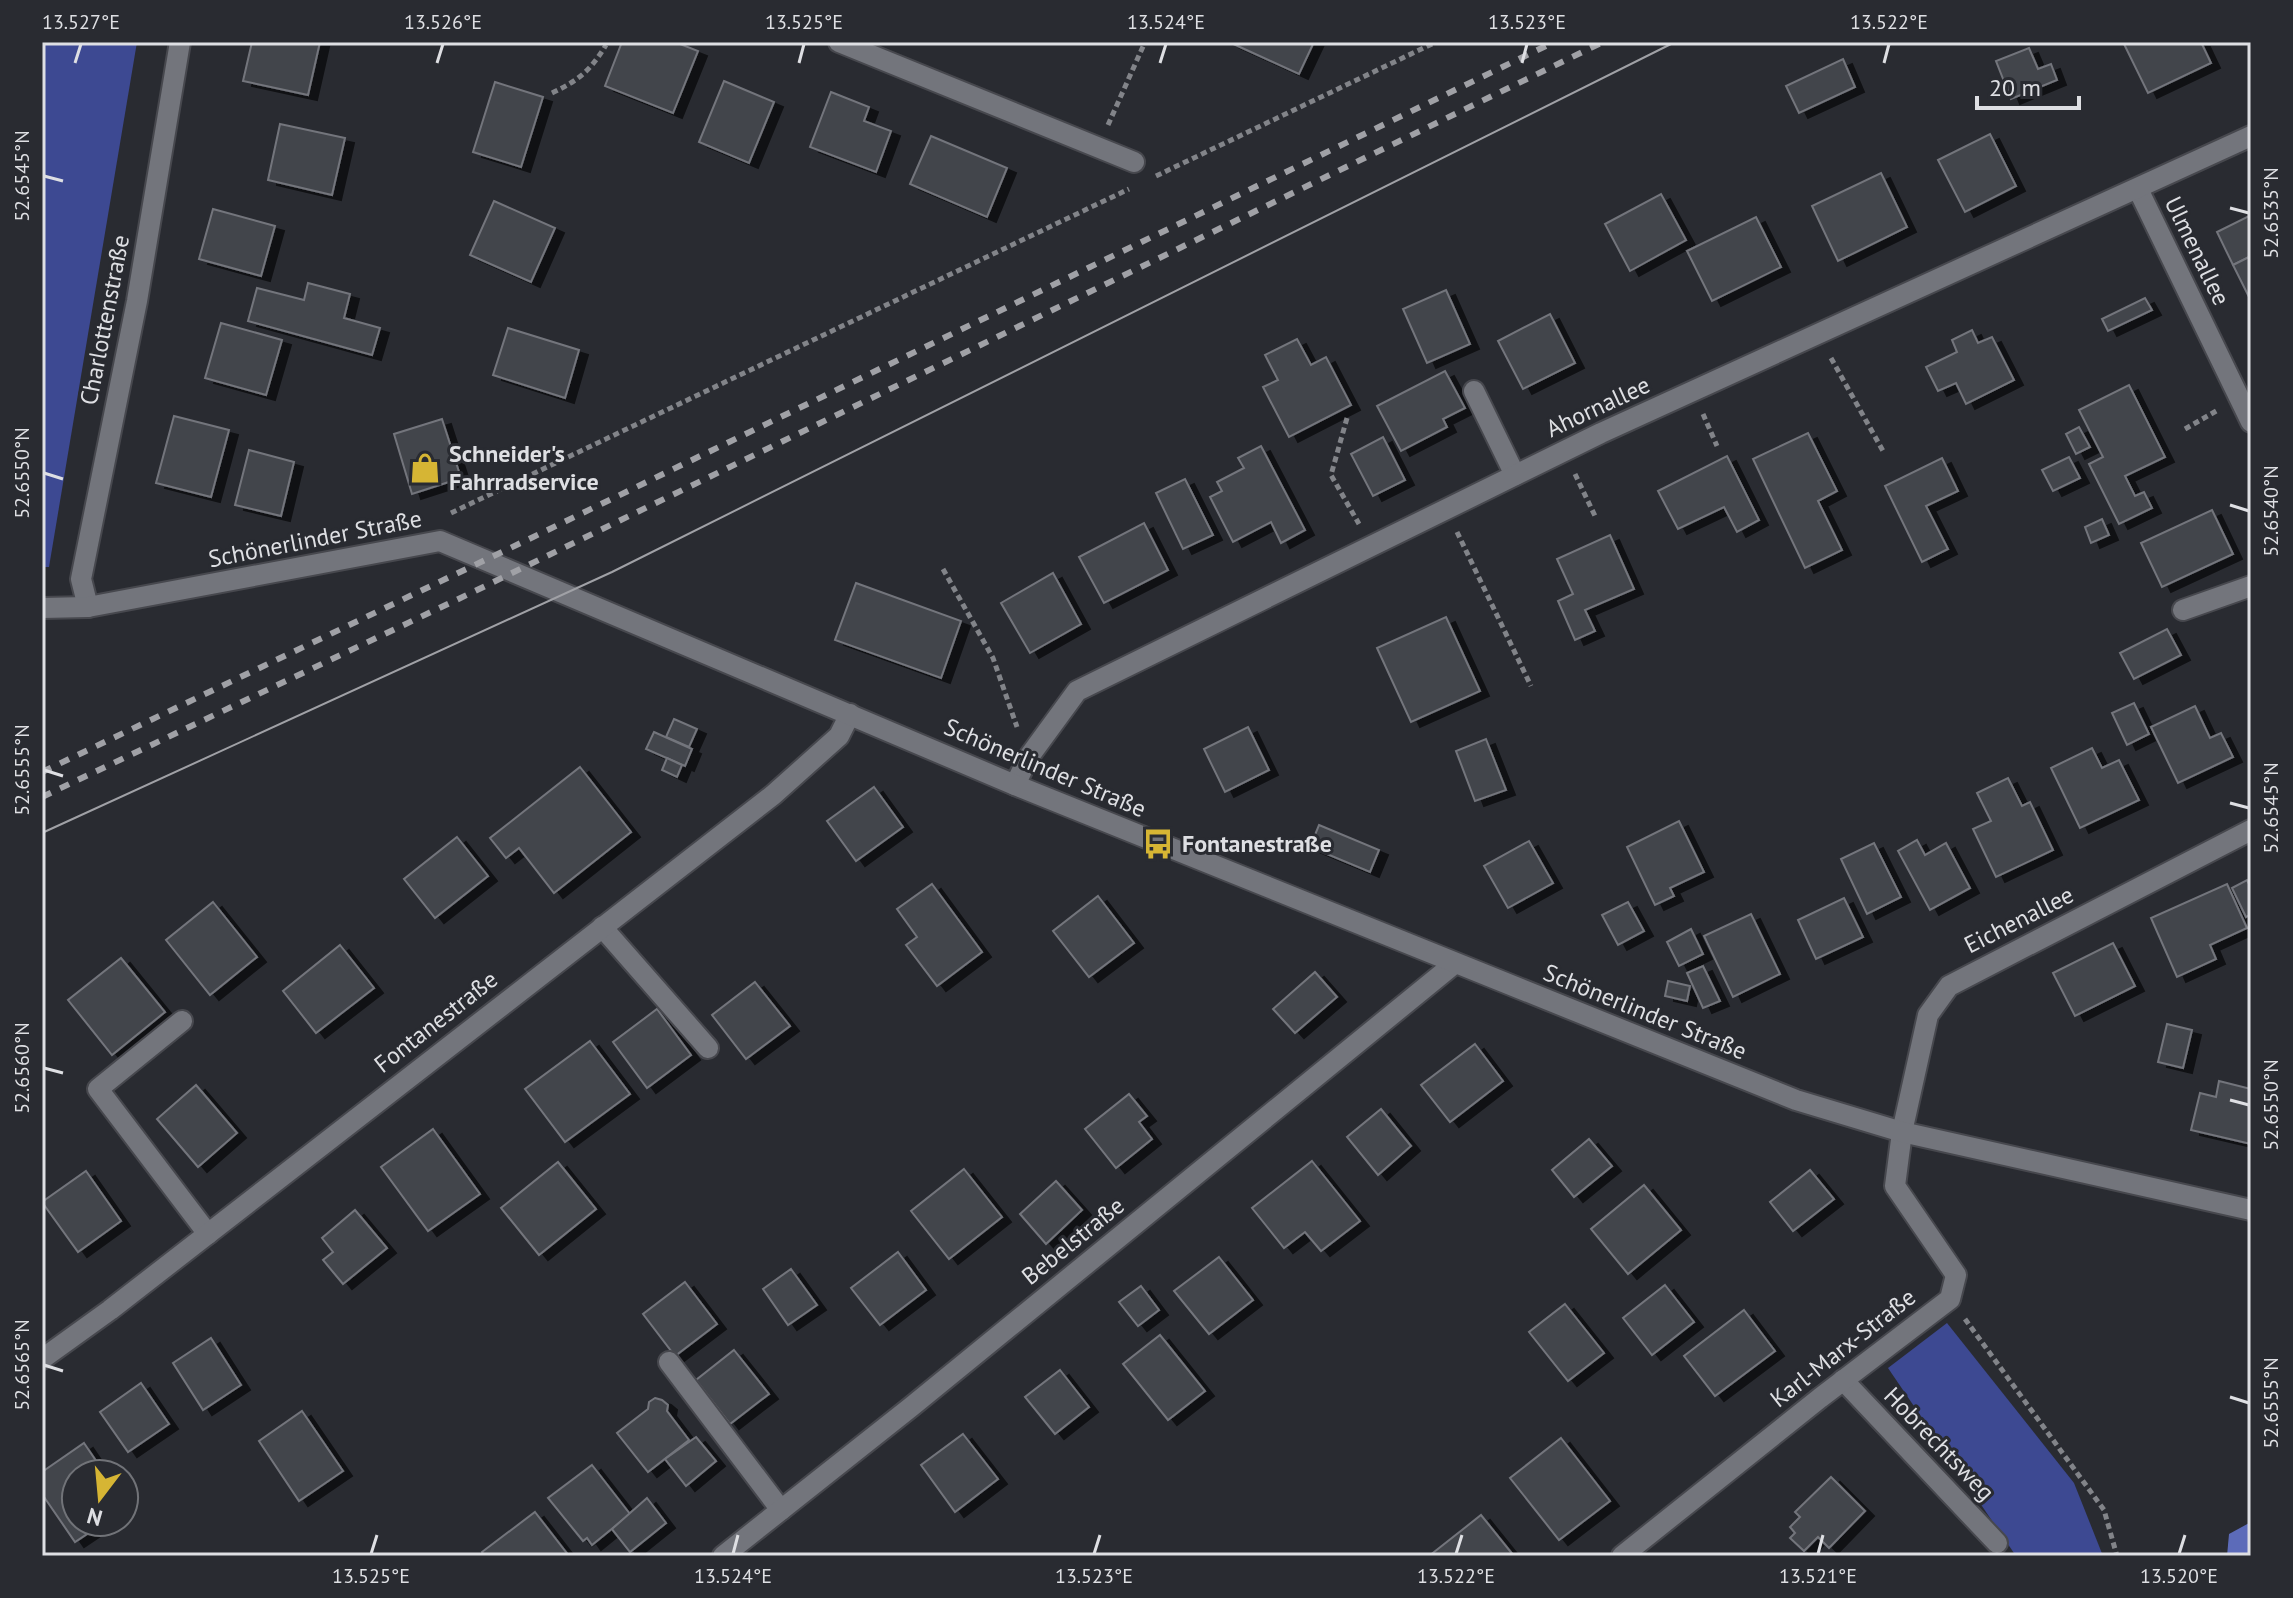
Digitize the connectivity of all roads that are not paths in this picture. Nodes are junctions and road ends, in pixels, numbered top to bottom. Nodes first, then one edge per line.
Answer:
1 (180, 42) edge
2 (839, 42) edge
3 (2251, 136) edge
4 (1134, 162) dead end
5 (2138, 189) junction
6 (1474, 391) dead end
7 (2251, 422) edge
8 (1515, 475) junction
9 (2251, 586) edge
10 (88, 607) junction
11 (42, 608) edge
12 (2183, 610) dead end
13 (850, 714) junction
14 (1015, 785) junction
15 (2251, 830) edge
16 (602, 927) junction
17 (1454, 964) junction
18 (182, 1021) dead end
19 (708, 1048) dead end
20 (1902, 1132) junction
21 (2251, 1210) edge
22 (208, 1234) junction
23 (42, 1359) edge
24 (669, 1362) dead end
25 (1843, 1380) junction
26 (781, 1510) junction
27 (1997, 1543) dead end
28 (723, 1556) edge
29 (1622, 1556) edge

1 - 10 street, Charlottenstraße
2 - 4 street
3 - 5 street, Ahornallee
5 - 7 street, Ulmenallee
5 - 8 street, Ahornallee
6 - 8 street
8 - 14 street, Ahornallee
9 - 12 street
10 - 11 street, Schönerlinder Straße
10 - 13 street, Schönerlinder Straße
13 - 14 street, Schönerlinder Straße
13 - 16 street, Fontanestraße
14 - 17 street, Schönerlinder Straße
15 - 20 street, Eichenallee
16 - 19 street
16 - 22 street, Fontanestraße
17 - 20 street, Schönerlinder Straße
17 - 26 street, Bebelstraße
18 - 22 street
20 - 21 street, Schönerlinder Straße
20 - 25 street, Karl-Marx-Straße
22 - 23 street, Fontanestraße
24 - 26 street
25 - 27 street, Hobrechtsweg
25 - 29 street, Karl-Marx-Straße
26 - 28 street, Bebelstraße

